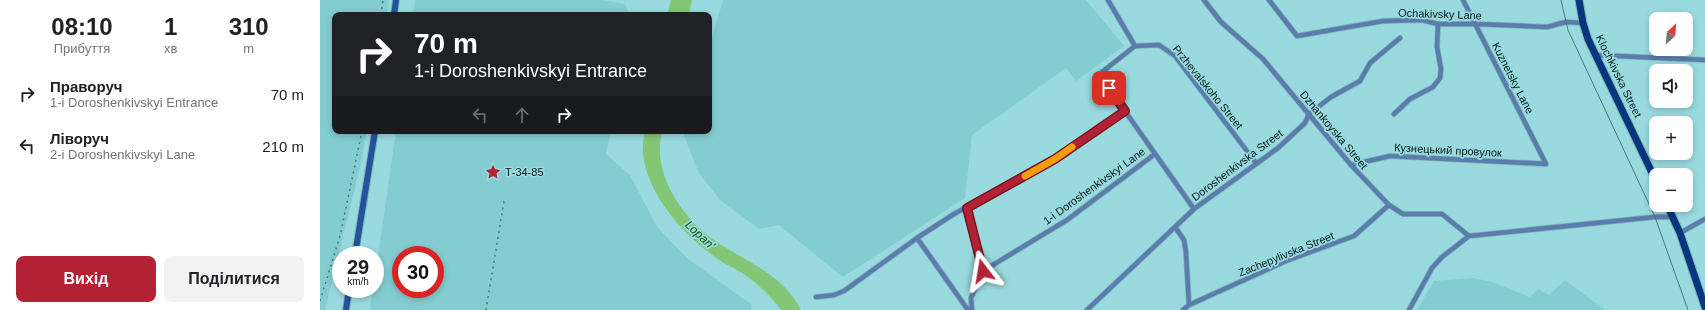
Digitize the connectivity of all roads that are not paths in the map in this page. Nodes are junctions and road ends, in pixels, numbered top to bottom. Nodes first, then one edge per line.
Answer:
1 (396, 0) edge
2 (1108, 0) edge
3 (1204, 0) edge
4 (1269, 0) edge
5 (1463, 0) edge
6 (1579, 0) edge
7 (394, 12) edge
8 (1583, 23) junction
9 (1438, 24) junction
10 (1476, 24) junction
11 (1400, 38) dead end
12 (1135, 46) junction
13 (1596, 55) junction
14 (1705, 60) edge
15 (1125, 111) junction
16 (1309, 114) junction
17 (1394, 114) dead end
18 (375, 134) edge
19 (1155, 154) junction
20 (1256, 163) junction
21 (1351, 165) junction
22 (1650, 168) edge
23 (1389, 205) junction
24 (967, 208) junction
25 (1194, 208) junction
26 (1670, 212) edge
27 (1673, 217) junction
28 (1705, 219) edge
29 (1175, 227) junction
30 (1680, 233) junction
31 (1469, 236) junction
32 (917, 238) junction
33 (356, 246) edge
34 (983, 271) junction
35 (348, 298) edge
36 (816, 298) dead end
37 (1189, 305) junction
38 (1705, 307) edge
39 (346, 310) edge
40 (968, 310) edge
41 (972, 310) edge
42 (1087, 310) edge
43 (1183, 310) edge
44 (1409, 310) edge

1 - 7 street
2 - 12 street
3 - 16 street, Dzhankoyska Street
4 - 9 street, Ochakivsky Lane
5 - 10 street, Kuznetsky Lane
6 - 8 main road, Klochkivska Street
8 - 10 street, Ochakivsky Lane
8 - 13 main road, Klochkivska Street
9 - 10 street, Ochakivsky Lane
9 - 17 street
10 - 21 street, Kuznetsky Lane
11 - 16 street, Doroshenkivska Street
12 - 15 street
12 - 20 street, Przhevalskoho Street
13 - 14 street
13 - 22 main road, Klochkivska Street
15 - 19 street
15 - 24 street
16 - 20 street, Doroshenkivska Street
16 - 21 street, Dzhankoyska Street
18 - 33 street
19 - 25 street
19 - 34 street, 1-i Doroshenkivskyi Lane
20 - 25 street, Doroshenkivska Street
21 - 23 street, Dzhankoyska Street
23 - 31 street, Dzhankoyska Street
23 - 37 street, Zachepylivska Street
24 - 32 street
24 - 34 street
25 - 29 street, Doroshenkivska Street
26 - 27 main road
27 - 30 main road
27 - 31 street
28 - 30 street
29 - 37 street
29 - 42 street, Doroshenkivska Street
30 - 38 main road
31 - 44 street
32 - 36 street
32 - 40 street
34 - 41 street
35 - 39 street
37 - 43 street, Zachepylivska Street

